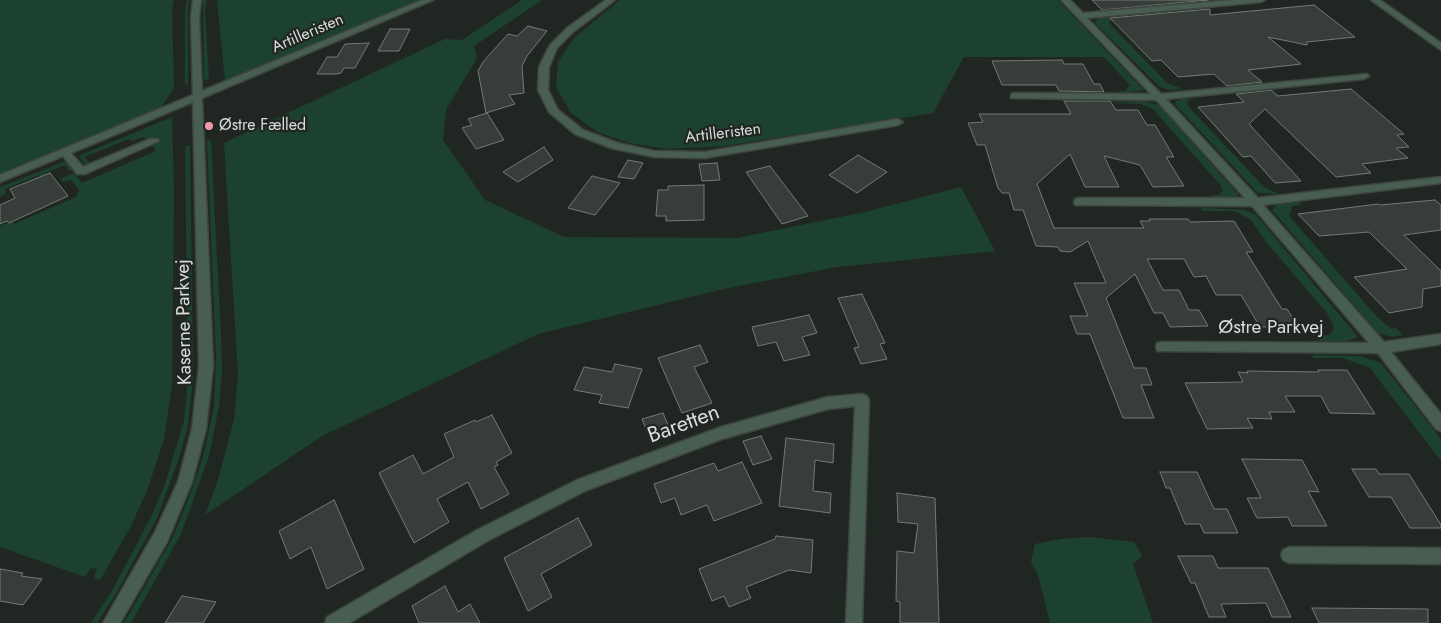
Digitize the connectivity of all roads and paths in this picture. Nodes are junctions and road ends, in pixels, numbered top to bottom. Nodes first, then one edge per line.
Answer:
1 (197, 0) edge
2 (429, 0) edge
3 (611, 0) edge
4 (1065, 0) edge
5 (1261, 0) edge
6 (1375, 0) edge
7 (1081, 16) junction
8 (1441, 46) edge
9 (1364, 76) dead end
10 (199, 96) junction
11 (1014, 96) dead end
12 (1159, 97) junction
13 (898, 122) dead end
14 (154, 141) dead end
15 (66, 153) junction
16 (0, 178) edge
17 (1441, 180) edge
18 (1079, 202) dead end
19 (1256, 202) junction
20 (1441, 339) edge
21 (1162, 347) dead end
22 (1380, 348) junction
23 (1441, 425) edge
24 (1290, 555) dead end
25 (1441, 556) edge
26 (111, 623) edge
27 (333, 623) edge
28 (854, 623) edge

1 - 10 street, Kaserne Parkvej
2 - 10 street, Artilleristen
3 - 13 street, Artilleristen
4 - 7 street, Østre Parkvej
5 - 7 street
6 - 8 street
7 - 12 street, Østre Parkvej
9 - 12 street
10 - 15 street, Artilleristen
10 - 26 street, Kaserne Parkvej
11 - 12 street
12 - 19 street, Østre Parkvej
14 - 15 street
15 - 16 street, Artilleristen
17 - 19 street
18 - 19 street
19 - 22 street, Østre Parkvej
20 - 22 street, Østre Parkvej
21 - 22 street, Østre Parkvej
22 - 23 street, Østre Parkvej
24 - 25 street
27 - 28 street, Baretten

